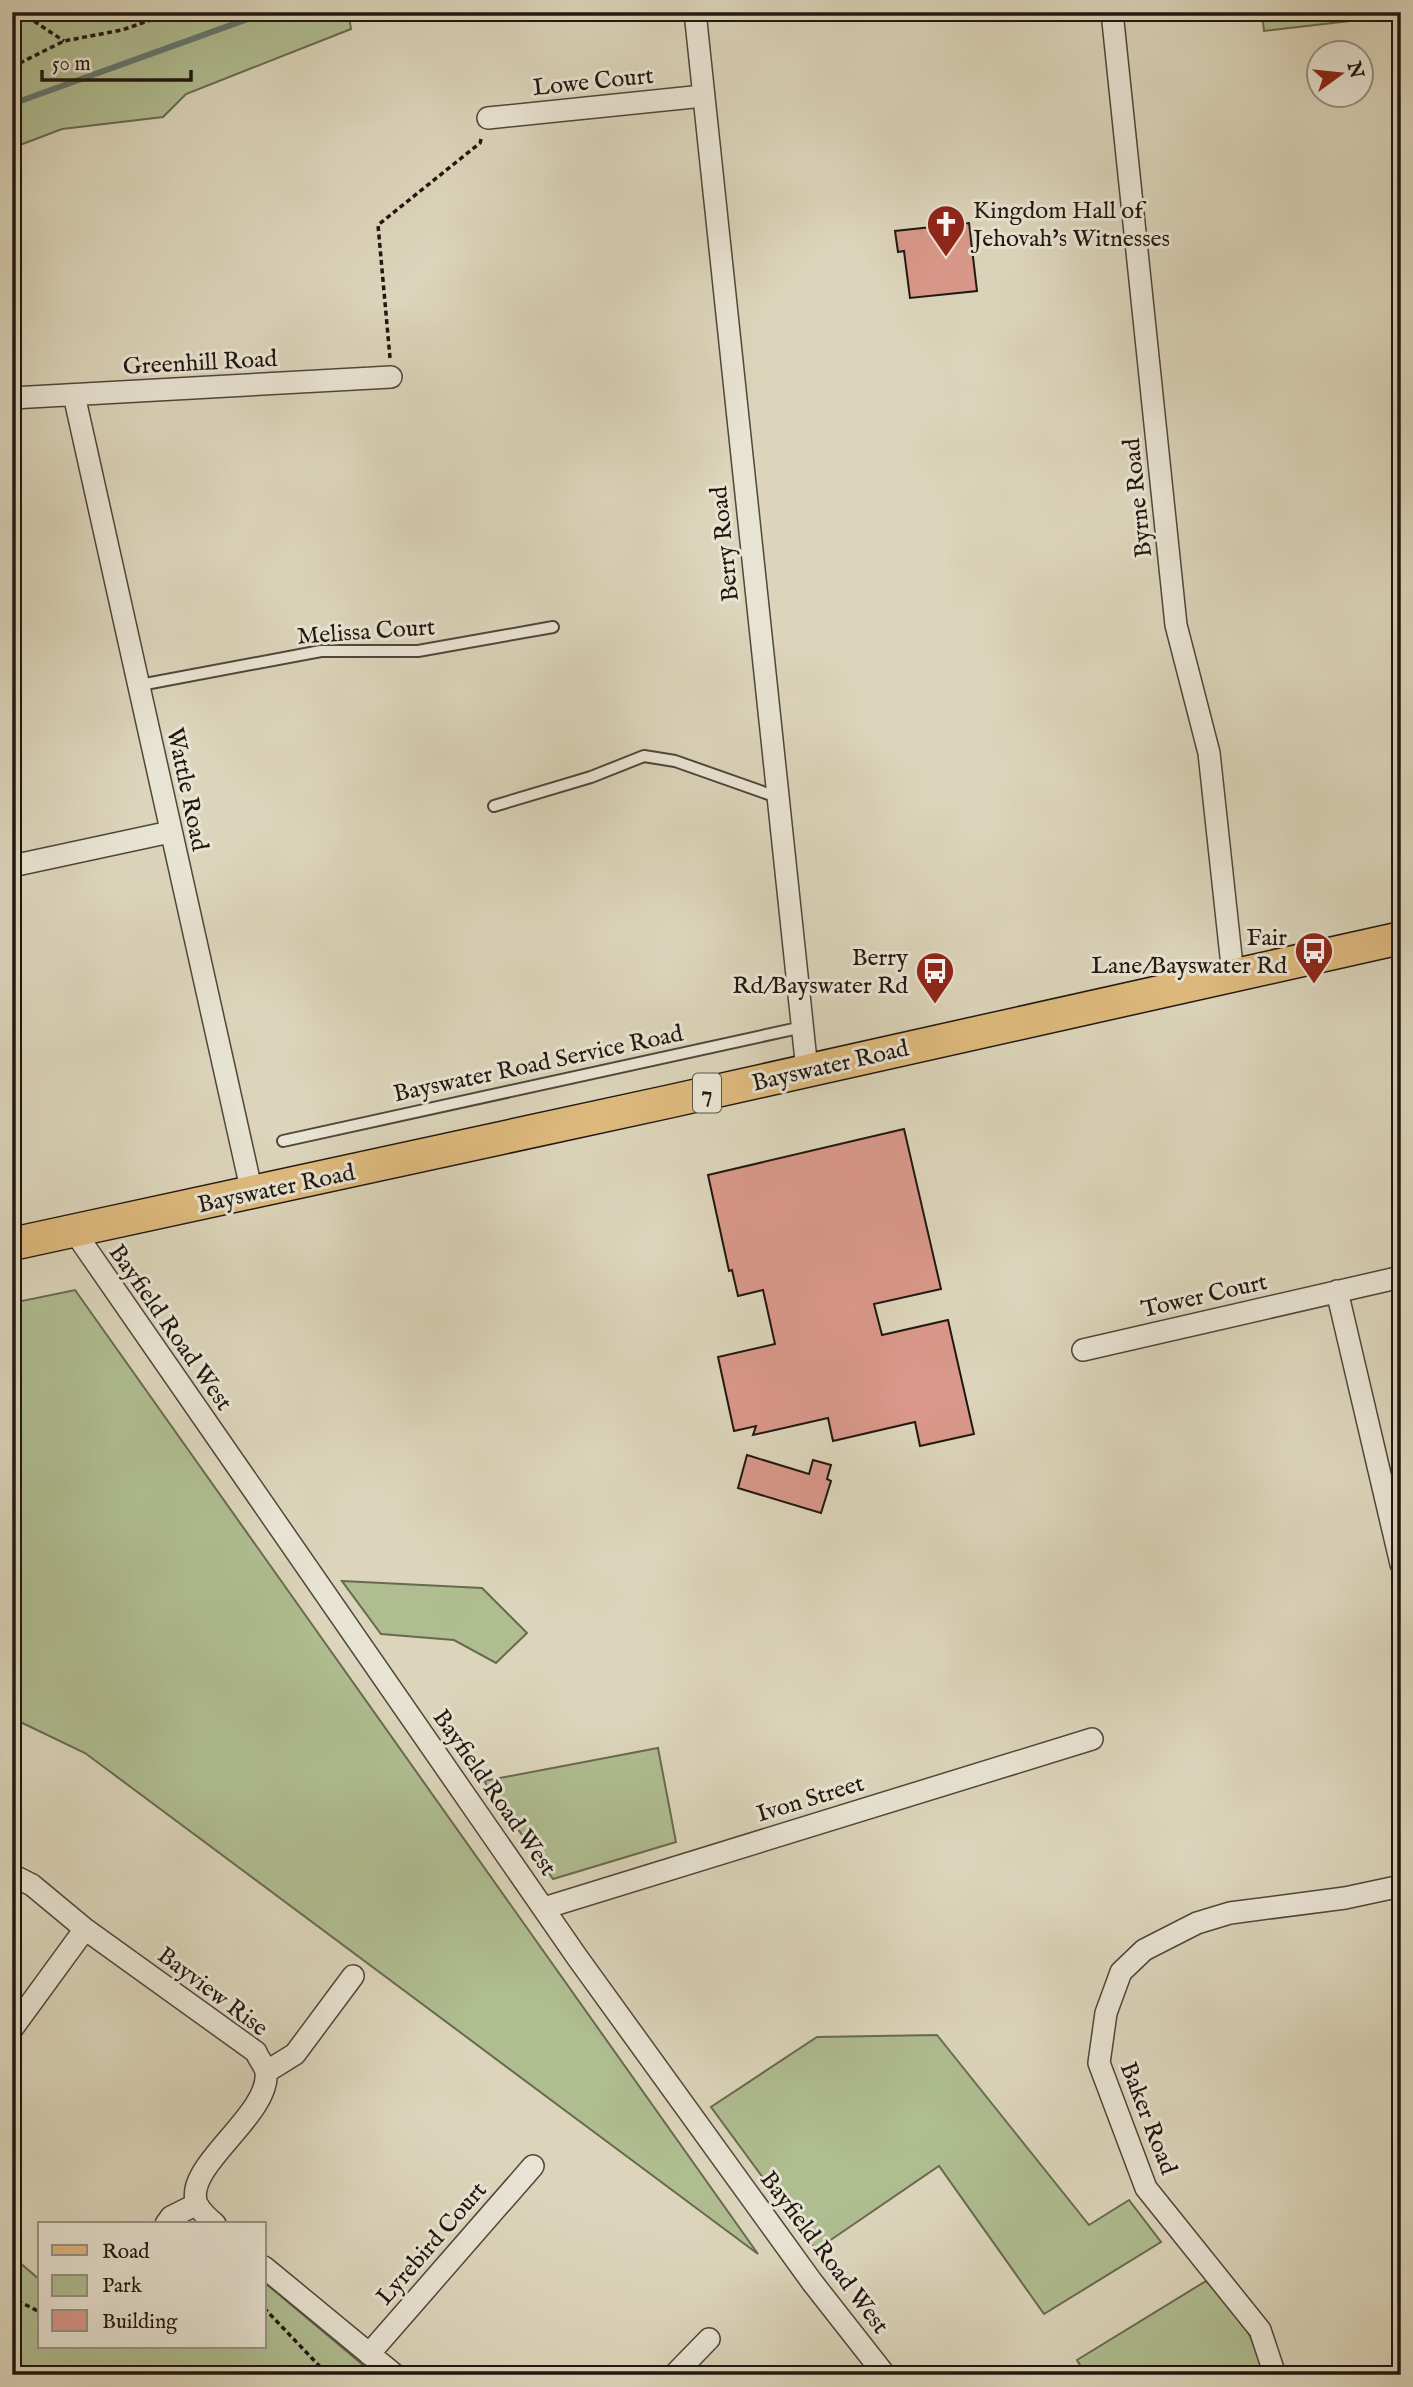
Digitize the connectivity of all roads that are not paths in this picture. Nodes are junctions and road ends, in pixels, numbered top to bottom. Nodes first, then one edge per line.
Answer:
1 (695, 12) edge
2 (1112, 12) edge
3 (703, 96) junction
4 (488, 118) road end
5 (391, 377) road end
6 (74, 395) junction
7 (12, 398) edge
8 (553, 627) dead end
9 (140, 685) junction
10 (777, 797) junction
11 (494, 806) dead end
12 (170, 832) junction
13 (12, 866) edge
14 (1401, 938) edge
15 (1233, 975) junction
16 (803, 1027) junction
17 (807, 1070) junction
18 (283, 1141) dead end
19 (252, 1193) junction
20 (74, 1231) junction
21 (12, 1244) edge
22 (1401, 1277) edge
23 (1337, 1291) junction
24 (1083, 1350) dead end
25 (1401, 1564) edge
26 (1092, 1739) dead end
27 (12, 1875) edge
28 (1401, 1886) edge
29 (544, 1908) junction
30 (85, 1929) junction
31 (353, 1976) dead end
32 (12, 2029) edge
33 (266, 2072) junction
34 (533, 2166) dead end
35 (197, 2204) junction
36 (168, 2222) edge
37 (213, 2222) edge
38 (266, 2269) edge
39 (709, 2339) dead end
40 (369, 2354) junction
41 (395, 2375) edge
42 (674, 2375) edge
43 (885, 2375) edge
44 (1275, 2375) edge

1 - 3 street, Berry Road
2 - 15 street, Byrne Road
3 - 4 street, Lowe Court
3 - 10 street, Berry Road
5 - 6 street, Greenhill Road
6 - 7 street, Greenhill Road
6 - 9 street, Wattle Road
8 - 9 lane, Melissa Court
9 - 12 street, Wattle Road
10 - 11 lane
10 - 16 street, Berry Road
12 - 13 street
12 - 19 street, Wattle Road
14 - 15 main road, Bayswater Road / 7
15 - 17 main road, Bayswater Road / 7
16 - 17 street, Berry Road
16 - 18 lane, Bayswater Road Service Road
17 - 19 main road, Bayswater Road / 7
19 - 20 main road, Bayswater Road / 7
20 - 21 main road, Bayswater Road / 7
20 - 29 street, Bayfield Road West
22 - 23 street, Tower Court
23 - 24 street, Tower Court
23 - 25 street
26 - 29 street, Ivon Street
27 - 30 street, Bayview Rise
28 - 44 street, Baker Road
29 - 43 street, Bayfield Road West
30 - 32 street
30 - 33 street, Bayview Rise
31 - 33 street
33 - 35 street, Bayview Rise
34 - 40 street, Lyrebird Court
35 - 36 street
35 - 37 street
38 - 40 street
39 - 42 street
40 - 41 street

